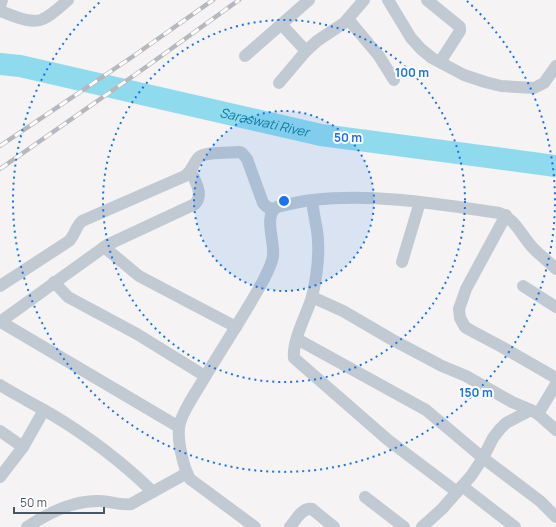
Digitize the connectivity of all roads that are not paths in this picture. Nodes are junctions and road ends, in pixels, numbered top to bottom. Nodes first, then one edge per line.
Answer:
1 (2, 0) edge
2 (68, 0) edge
3 (308, 0) edge
4 (364, 0) edge
5 (388, 0) edge
6 (427, 0) edge
7 (0, 6) edge
8 (0, 11) edge
9 (348, 19) junction
10 (281, 24) junction
11 (306, 51) junction
12 (245, 56) dead end
13 (440, 62) junction
14 (556, 66) edge
15 (394, 80) dead end
16 (279, 83) dead end
17 (191, 171) junction
18 (312, 200) junction
19 (420, 202) junction
20 (273, 209) junction
21 (506, 215) junction
22 (104, 247) junction
23 (402, 262) dead end
24 (556, 269) edge
25 (54, 282) junction
26 (0, 286) edge
27 (523, 286) dead end
28 (312, 297) junction
29 (556, 307) edge
30 (0, 322) edge
31 (236, 327) junction
32 (297, 339) junction
33 (205, 376) junction
34 (556, 378) edge
35 (556, 384) edge
36 (0, 385) edge
37 (44, 410) junction
38 (534, 412) junction
39 (179, 427) junction
40 (556, 430) edge
41 (0, 431) edge
42 (23, 447) junction
43 (483, 458) junction
44 (187, 473) junction
45 (0, 477) edge
46 (460, 489) junction
47 (153, 492) junction
48 (365, 497) dead end
49 (556, 517) edge
50 (425, 526) edge
51 (27, 527) edge
52 (255, 527) edge
53 (290, 527) edge
54 (334, 527) edge
55 (404, 527) edge
56 (515, 527) edge

1 - 7 street
2 - 8 street
3 - 10 street
4 - 9 street
5 - 13 street
6 - 13 street
9 - 11 street
9 - 15 street
10 - 11 street
10 - 12 street
11 - 16 street
13 - 14 street
17 - 20 street
17 - 22 street
17 - 26 street
18 - 19 street
18 - 20 street
18 - 28 street
19 - 21 street
19 - 23 street
20 - 31 street
21 - 24 street
21 - 34 street
22 - 25 street
22 - 31 street
25 - 30 street
25 - 33 street
27 - 29 street
28 - 32 street
28 - 38 street
30 - 39 street
31 - 33 street
32 - 43 street
32 - 46 street
33 - 39 street
35 - 38 street
36 - 37 street
37 - 42 street
37 - 47 street
38 - 40 street
38 - 43 street
39 - 44 street
41 - 42 street
42 - 45 street
43 - 46 street
43 - 49 street
44 - 47 street
44 - 52 street
46 - 50 street
46 - 56 street
47 - 51 street
48 - 55 street
53 - 54 street

